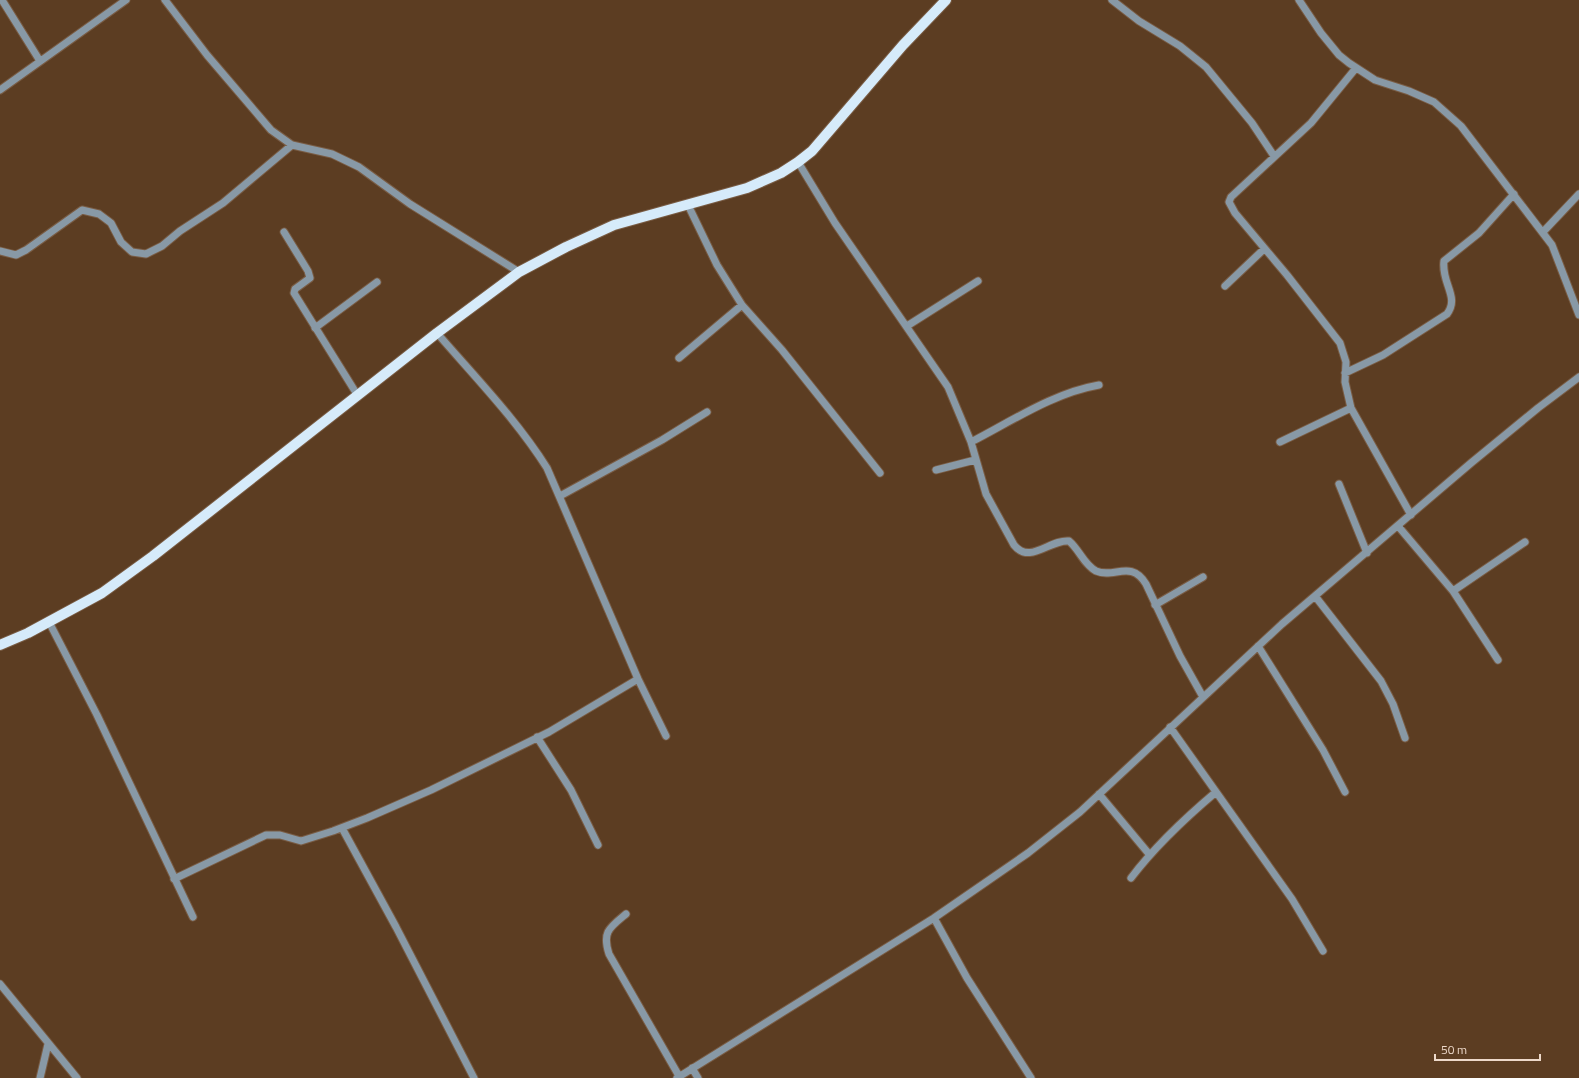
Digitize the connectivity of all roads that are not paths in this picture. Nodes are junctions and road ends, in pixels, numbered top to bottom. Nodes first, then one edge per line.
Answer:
1 (2, 0) edge
2 (126, 0) edge
3 (165, 0) edge
4 (946, 0) edge
5 (1112, 0) edge
6 (1299, 0) edge
7 (40, 60) junction
8 (1356, 68) junction
9 (0, 90) edge
10 (292, 144) junction
11 (1274, 156) junction
12 (798, 162) junction
13 (1514, 194) junction
14 (1579, 194) edge
15 (688, 205) junction
16 (284, 232) dead end
17 (1543, 232) junction
18 (1264, 249) junction
19 (0, 251) edge
20 (519, 272) junction
21 (978, 281) dead end
22 (377, 282) dead end
23 (1225, 286) dead end
24 (742, 305) junction
25 (1579, 315) edge
26 (907, 326) junction
27 (315, 328) junction
28 (437, 333) junction
29 (679, 358) dead end
30 (1345, 373) junction
31 (1579, 378) edge
32 (1099, 385) dead end
33 (358, 396) junction
34 (1351, 408) junction
35 (707, 412) dead end
36 (971, 442) junction
37 (1280, 442) dead end
38 (975, 460) junction
39 (936, 470) dead end
40 (880, 473) dead end
41 (1339, 484) dead end
42 (560, 496) junction
43 (1411, 515) junction
44 (1398, 526) junction
45 (1525, 542) dead end
46 (1367, 553) junction
47 (1203, 577) dead end
48 (1453, 591) junction
49 (1315, 596) junction
50 (1155, 604) junction
51 (49, 622) junction
52 (0, 645) edge
53 (1258, 646) junction
54 (1498, 660) dead end
55 (638, 679) junction
56 (1203, 697) junction
57 (1170, 727) junction
58 (666, 736) dead end
59 (537, 737) junction
60 (1405, 738) dead end
61 (1216, 792) junction
62 (1346, 792) dead end
63 (1099, 794) junction
64 (342, 828) junction
65 (598, 845) dead end
66 (1149, 854) junction
67 (1131, 878) dead end
68 (174, 879) junction
69 (626, 914) dead end
70 (193, 917) dead end
71 (934, 918) junction
72 (1323, 951) dead end
73 (0, 984) edge
74 (48, 1044) junction
75 (692, 1068) junction
76 (678, 1077) edge
77 (40, 1078) edge
78 (77, 1078) edge
79 (474, 1078) edge
80 (698, 1078) edge
81 (1031, 1078) edge

1 - 7 street
2 - 7 street
3 - 10 street
4 - 12 main road
5 - 11 street
6 - 8 street
7 - 9 street
8 - 11 street
8 - 13 street
10 - 19 street
10 - 20 street
11 - 18 street
12 - 15 main road
12 - 26 street
13 - 17 street
13 - 30 street
14 - 17 street
15 - 20 main road
15 - 24 street
16 - 27 street
17 - 25 street
18 - 23 street
18 - 30 street
20 - 28 main road
21 - 26 street
22 - 27 street
24 - 29 street
24 - 40 street
26 - 36 street
27 - 33 street
28 - 33 main road
28 - 42 street
30 - 34 street
31 - 43 street
32 - 36 street
33 - 51 main road
34 - 37 street
34 - 43 street
35 - 42 street
36 - 38 street
38 - 39 street
38 - 50 street
41 - 46 street
42 - 55 street
43 - 44 street
44 - 46 street
44 - 48 street
45 - 48 street
46 - 49 street
47 - 50 street
48 - 54 street
49 - 53 street
49 - 60 street
50 - 56 street
51 - 52 main road
51 - 68 street
53 - 56 street
53 - 62 street
55 - 58 street
55 - 59 street
56 - 57 street
57 - 61 street
57 - 63 street
59 - 64 street
59 - 65 street
61 - 66 street
61 - 72 street
63 - 66 street
63 - 71 street
64 - 68 street
64 - 79 street
66 - 67 street
68 - 70 street
69 - 76 street
71 - 75 street
71 - 81 street
73 - 74 street
74 - 77 street
74 - 78 street
75 - 76 street
75 - 80 street

